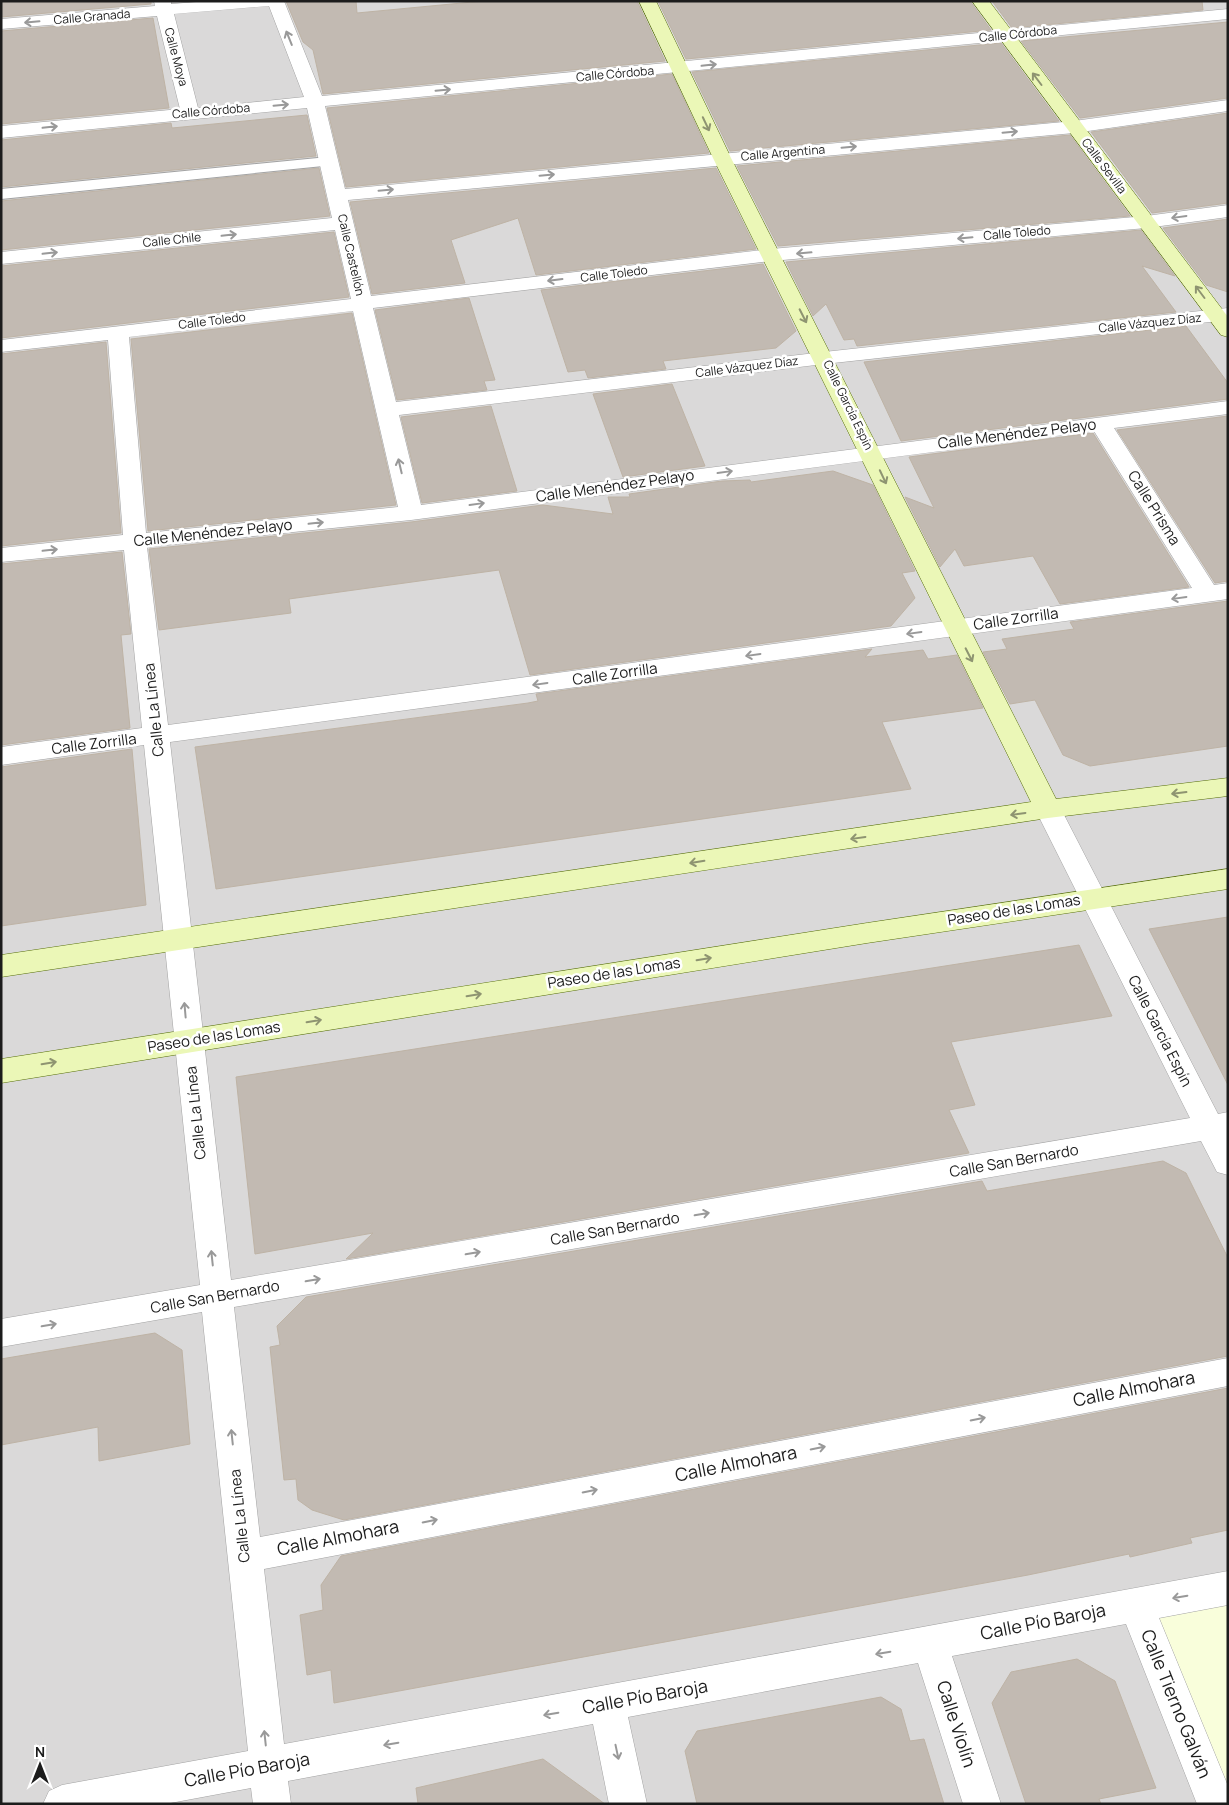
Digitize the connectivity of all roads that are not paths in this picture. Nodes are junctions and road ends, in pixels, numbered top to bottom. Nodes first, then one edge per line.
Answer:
1 (274, 1) edge
2 (647, 1) edge
3 (980, 1) edge
4 (1220, 1) edge
5 (162, 6) edge
6 (1228, 9) edge
7 (1228, 14) edge
8 (1, 24) edge
9 (1005, 36) junction
10 (680, 68) junction
11 (315, 102) junction
12 (1228, 105) edge
13 (190, 113) junction
14 (1074, 127) junction
15 (1, 132) edge
16 (722, 158) junction
17 (328, 162) junction
18 (1, 194) edge
19 (337, 195) junction
20 (1228, 211) edge
21 (1146, 222) junction
22 (343, 223) junction
23 (771, 255) junction
24 (1, 258) edge
25 (362, 303) junction
26 (1224, 320) edge
27 (118, 332) junction
28 (1, 346) edge
29 (824, 358) junction
30 (1228, 406) edge
31 (387, 410) junction
32 (1100, 423) junction
33 (871, 452) junction
34 (411, 513) junction
35 (135, 542) junction
36 (1, 555) edge
37 (1218, 592) edge
38 (955, 628) junction
39 (156, 736) junction
40 (1, 756) edge
41 (1228, 786) edge
42 (1048, 810) junction
43 (1228, 879) edge
44 (1092, 899) junction
45 (179, 940) junction
46 (1, 966) edge
47 (188, 1041) junction
48 (1, 1071) edge
49 (1219, 1126) edge
50 (1228, 1163) edge
51 (216, 1297) junction
52 (1, 1333) edge
53 (1228, 1372) edge
54 (245, 1556) junction
55 (1228, 1588) edge
56 (1136, 1604) junction
57 (930, 1644) junction
58 (607, 1704) junction
59 (268, 1766) junction
60 (62, 1804) edge
61 (272, 1804) edge
62 (628, 1804) edge
63 (982, 1804) edge
64 (1216, 1804) edge

1 - 5 street, Calle Granada
11 -> 1 street, Calle Castellón
2 - 10 street, Calle García Espín
3 - 9 street, Calle Sevilla
4 - 6 street
5 -> 8 street, Calle Granada
5 - 13 street, Calle Moya
7 - 9 street, Calle Córdoba
10 -> 9 street, Calle Córdoba
14 -> 9 street, Calle Sevilla
11 -> 10 street, Calle Córdoba
10 -> 16 street, Calle García Espín
13 -> 11 street, Calle Córdoba
11 - 17 street, Calle Castellón
12 - 14 street, Calle Argentina
15 -> 13 street, Calle Córdoba
16 -> 14 street, Calle Argentina
14 - 21 street, Calle Sevilla
19 -> 16 street, Calle Argentina
16 - 23 street, Calle García Espín
17 - 18 lane
17 - 19 street, Calle Castellón
19 - 22 street, Calle Castellón
20 -> 21 street, Calle Toledo
21 -> 23 street, Calle Toledo
26 -> 21 street, Calle Sevilla
24 -> 22 street, Calle Chile
22 - 25 street, Calle Castellón
23 -> 25 street, Calle Toledo
23 -> 29 street, Calle García Espín
25 - 27 street, Calle Toledo
25 - 31 street, Calle Castellón
26 - 29 street, Calle Vázquez Díaz
27 - 28 street, Calle Toledo
27 - 35 street, Calle La Línea
29 - 31 street, Calle Vázquez Díaz
29 - 33 street, Calle García Espín
30 - 32 street, Calle Menéndez Pelayo
34 -> 31 street, Calle Castellón
32 - 33 street, Calle Menéndez Pelayo
32 - 37 street, Calle Prisma
34 -> 33 street, Calle Menéndez Pelayo
33 -> 38 street, Calle García Espín
35 -> 34 street, Calle Menéndez Pelayo
36 -> 35 street, Calle Menéndez Pelayo
35 - 39 street, Calle La Línea
37 -> 38 street, Calle Zorrilla
38 -> 39 street, Calle Zorrilla
38 -> 42 street, Calle García Espín
39 - 40 street, Calle Zorrilla
39 - 45 street, Calle La Línea
41 -> 42 street
42 - 44 street, Calle García Espín
42 -> 45 street
43 - 44 street, Paseo de las Lomas
47 -> 44 street, Paseo de las Lomas
44 - 49 street, Calle García Espín
45 - 46 street
47 -> 45 street, Calle La Línea
48 -> 47 street, Paseo de las Lomas
51 -> 47 street, Calle La Línea
49 - 50 street, Calle García Espín
51 -> 49 street, Calle San Bernardo
52 -> 51 street, Calle San Bernardo
54 -> 51 street, Calle La Línea
54 -> 53 street, Calle Almohara
59 -> 54 street, Calle La Línea
55 -> 56 street, Calle Pío Baroja
56 - 57 street, Calle Pío Baroja
56 - 64 street, Calle Tierno Galván
57 -> 58 street, Calle Pío Baroja
57 - 63 street, Calle Violín
58 -> 59 street, Calle Pío Baroja
58 -> 62 street
59 - 60 street, Calle Pío Baroja
59 - 61 street, Calle La Línea

